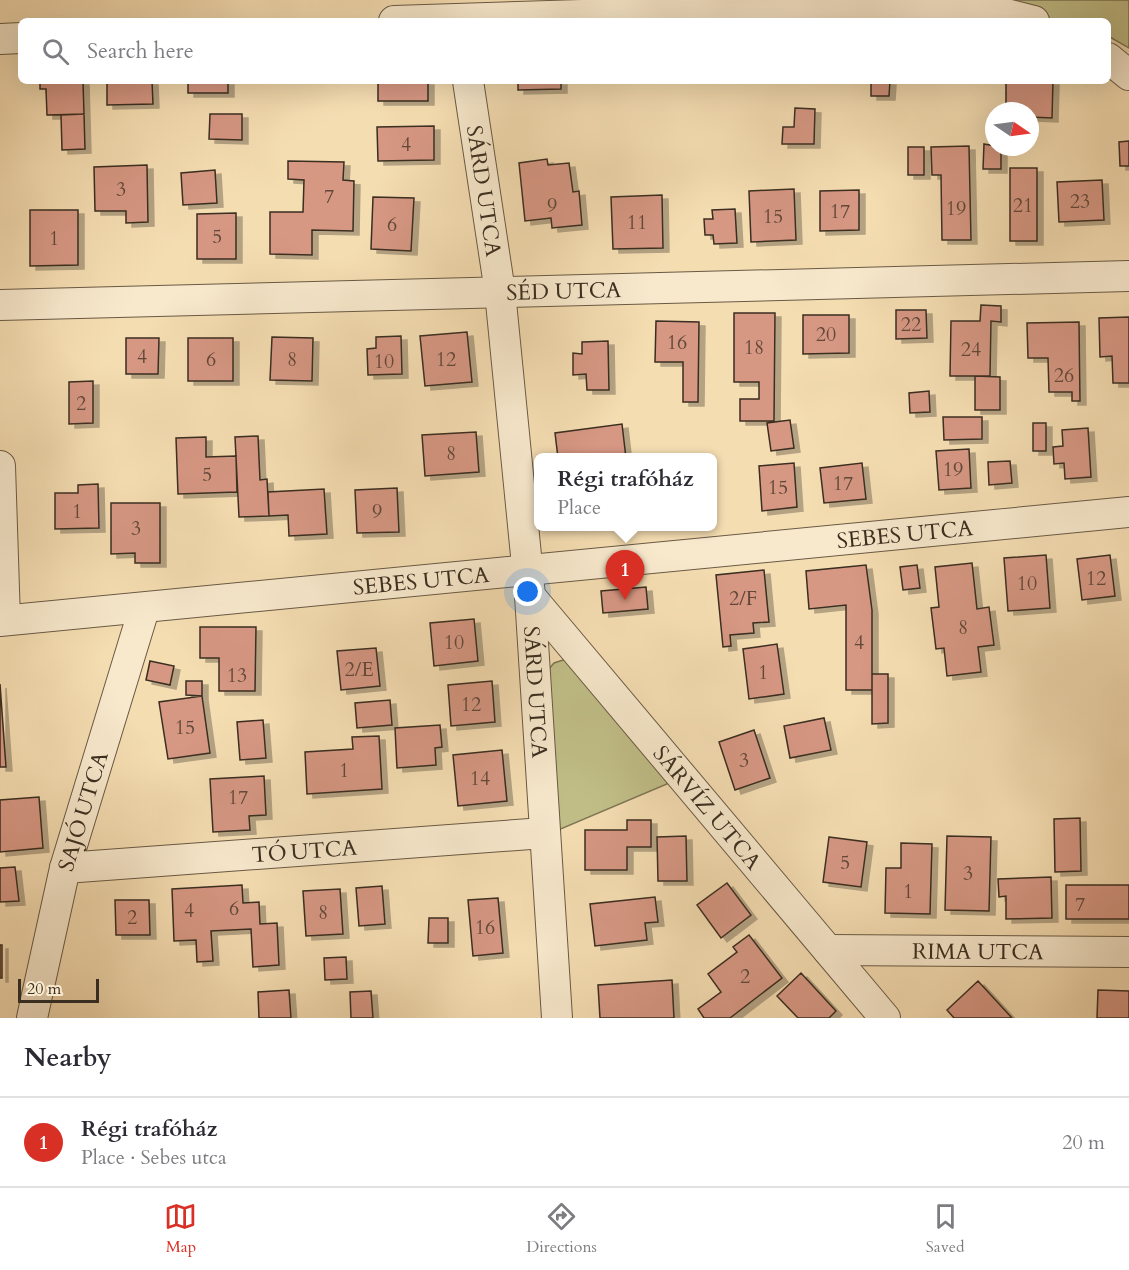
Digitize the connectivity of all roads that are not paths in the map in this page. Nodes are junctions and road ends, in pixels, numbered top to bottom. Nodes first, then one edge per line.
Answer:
1 (458, 13) edge
2 (418, 18) edge
3 (1022, 18) edge
4 (18, 38) edge
5 (0, 39) edge
6 (1111, 60) edge
7 (1129, 75) edge
8 (468, 84) edge
9 (1129, 276) edge
10 (500, 292) junction
11 (0, 304) edge
12 (0, 466) edge
13 (1129, 512) edge
14 (529, 583) junction
15 (144, 609) junction
16 (3, 620) edge
17 (544, 833) junction
18 (65, 868) junction
19 (828, 950) junction
20 (1129, 952) edge
21 (32, 1018) edge
22 (557, 1018) edge
23 (885, 1018) edge

1 - 2 street
1 - 3 street
4 - 5 street
6 - 7 street
8 - 10 street, SÁRD UTCA
9 - 10 street, SÉD UTCA
10 - 11 street, SÉD UTCA
10 - 14 street, SÁRD UTCA
12 - 16 street
13 - 14 street, SEBES UTCA
14 - 15 street, SEBES UTCA
14 - 17 street, SÁRD UTCA
14 - 19 street, SÁRVÍZ UTCA
15 - 16 street, SEBES UTCA
15 - 18 street, SAJÓ UTCA
17 - 18 street, TÓ UTCA
17 - 22 street, SÁRD UTCA
18 - 21 street, SAJÓ UTCA
19 - 20 street, RIMA UTCA
19 - 23 street, SÁRVÍZ UTCA

